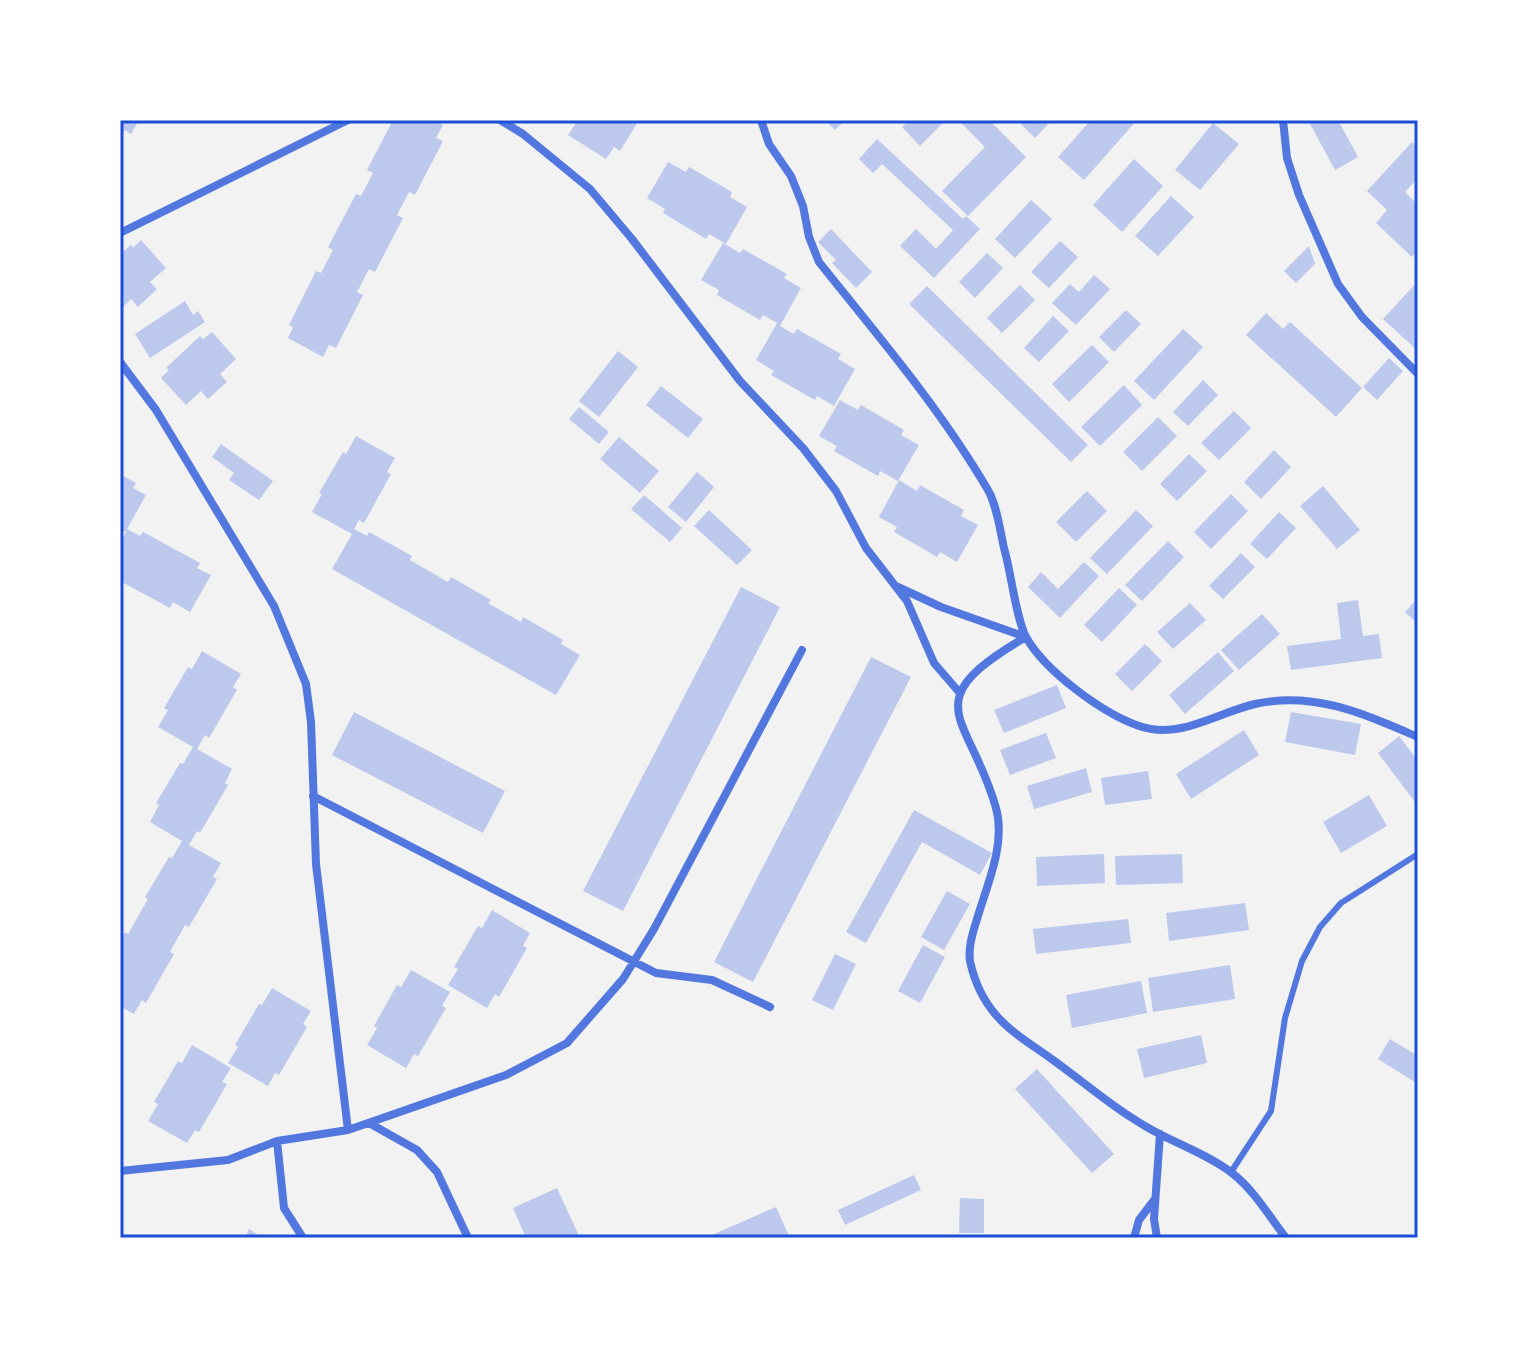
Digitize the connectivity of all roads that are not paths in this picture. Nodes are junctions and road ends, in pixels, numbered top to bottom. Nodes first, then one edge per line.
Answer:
1 (348, 120) edge
2 (500, 120) edge
3 (761, 120) edge
4 (1283, 120) edge
5 (120, 233) edge
6 (120, 362) edge
7 (1418, 374) edge
8 (894, 584) junction
9 (1026, 637) junction
10 (802, 650) dead end
11 (959, 692) junction
12 (1418, 737) edge
13 (313, 796) junction
14 (1418, 854) edge
15 (633, 962) junction
16 (770, 1007) dead end
17 (369, 1123) junction
18 (348, 1130) junction
19 (1160, 1134) junction
20 (277, 1141) junction
21 (120, 1171) edge
22 (1231, 1172) junction
23 (1155, 1198) junction
24 (303, 1238) edge
25 (468, 1238) edge
26 (1134, 1238) edge
27 (1157, 1238) edge
28 (1286, 1238) edge

1 - 5 street
2 - 8 street
3 - 9 street
4 - 7 street
6 - 13 street
8 - 9 street
8 - 11 street
9 - 11 street
9 - 12 street
10 - 15 street
11 - 19 street
13 - 15 street
13 - 18 street
14 - 22 lane
15 - 16 street
15 - 17 street
17 - 18 street
17 - 25 street
18 - 20 street
19 - 22 street
19 - 23 street
20 - 21 street
20 - 24 street
22 - 28 street
23 - 26 street
23 - 27 street

